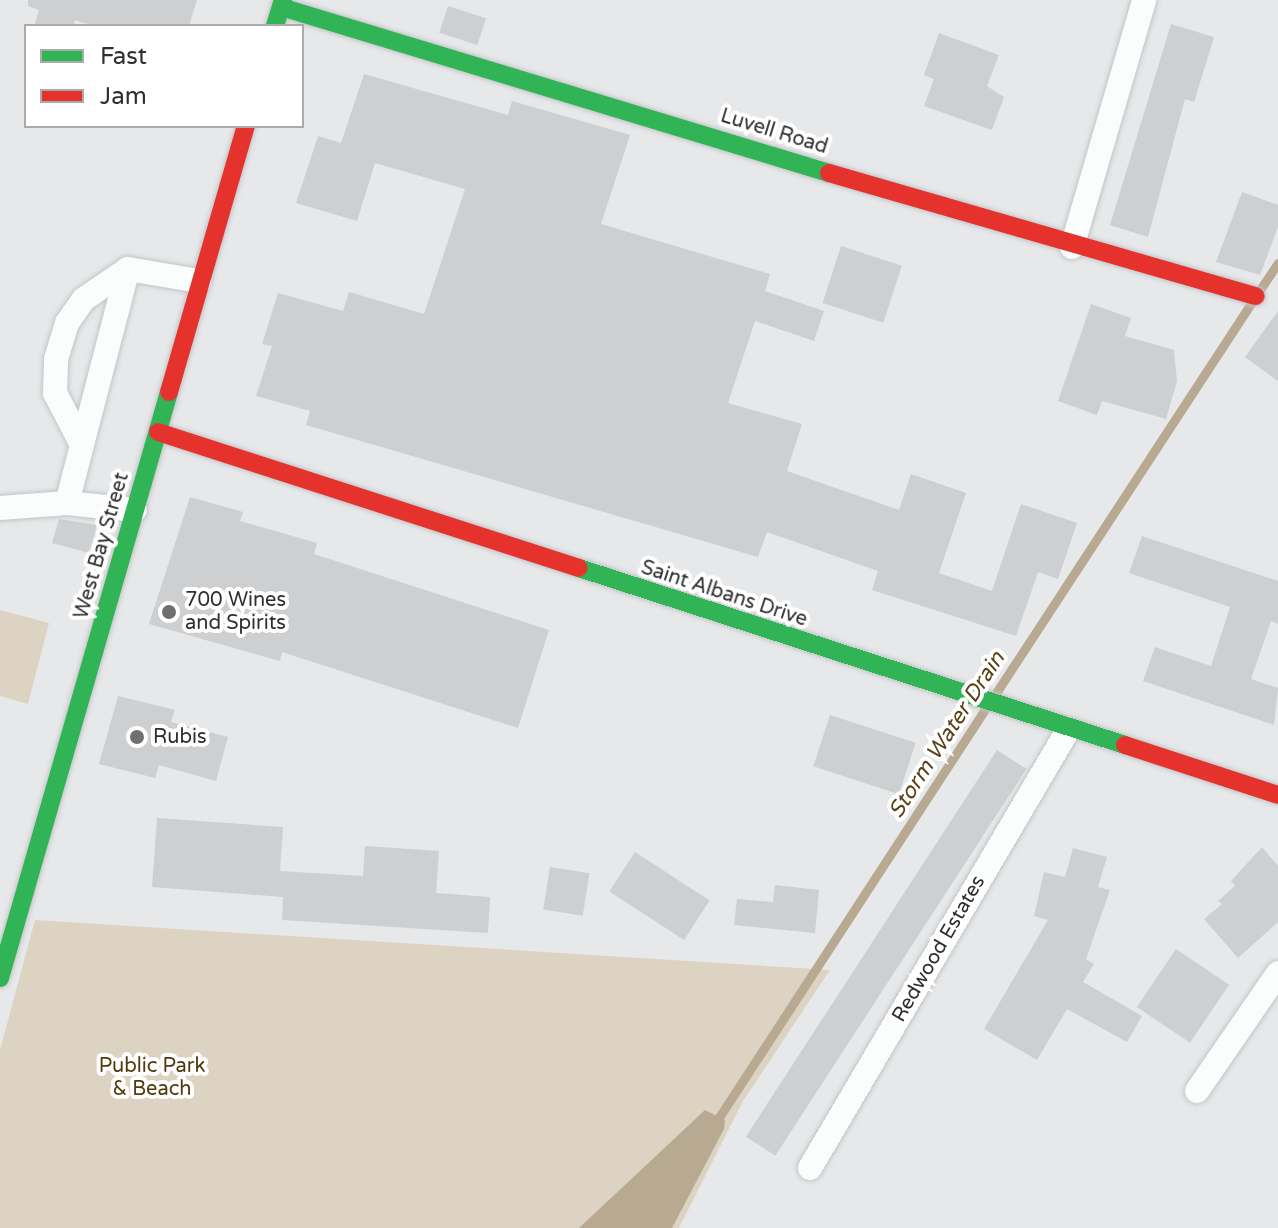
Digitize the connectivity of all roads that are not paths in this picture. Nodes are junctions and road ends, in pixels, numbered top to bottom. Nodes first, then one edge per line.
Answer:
1 (1144, 0) edge
2 (282, 4) edge
3 (276, 24) edge
4 (245, 128) edge
5 (1072, 247) junction
6 (128, 269) junction
7 (199, 281) junction
8 (1256, 296) dead end
9 (158, 432) junction
10 (82, 445) junction
11 (67, 503) junction
12 (0, 508) edge
13 (135, 510) junction
14 (1068, 730) junction
15 (1278, 795) edge
16 (1278, 973) edge
17 (0, 978) edge
18 (1197, 1091) dead end
19 (810, 1168) dead end

1 - 5 street
2 - 3 main road
2 - 5 main road, Luvell Road
4 - 7 main road, West Bay Street
5 - 8 main road, Luvell Road
6 - 7 street
6 - 10 street
6 - 10 street
7 - 9 main road, West Bay Street
9 - 13 main road, West Bay Street
9 - 14 main road, Saint Albans Drive
10 - 11 street
11 - 12 street
11 - 13 street
13 - 17 main road, West Bay Street
14 - 15 main road, Saint Albans Drive
14 - 19 street, Redwood Estates
16 - 18 street

